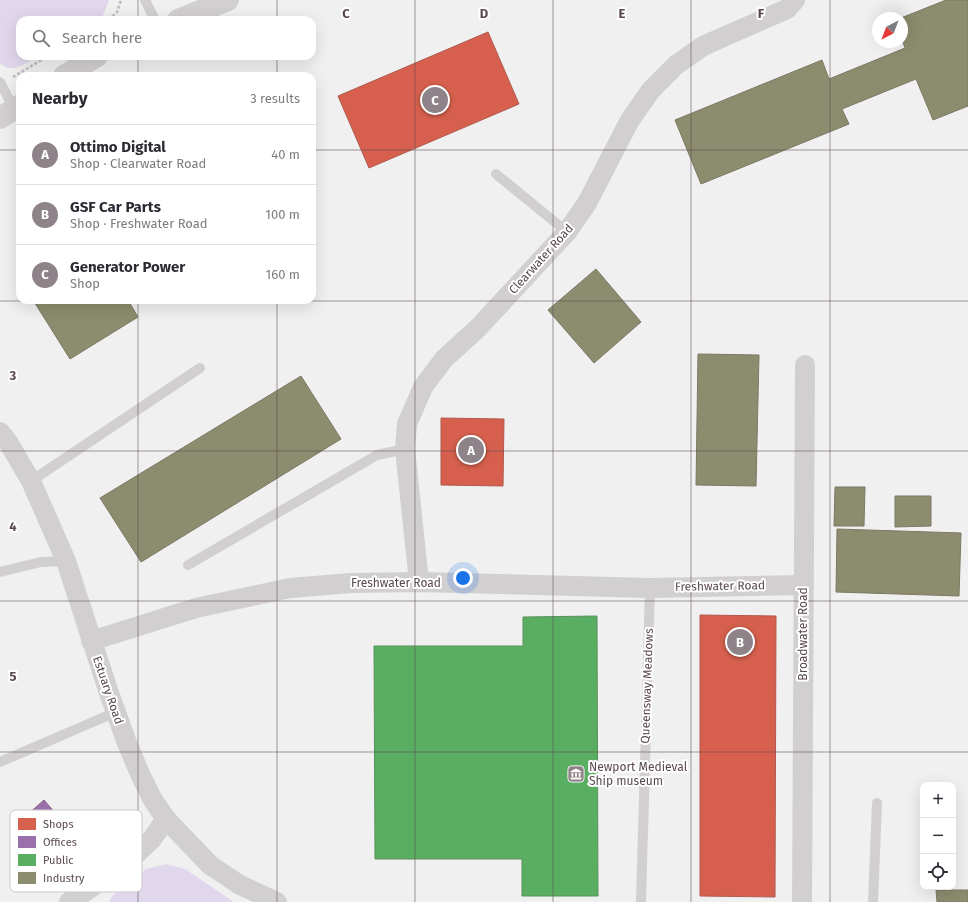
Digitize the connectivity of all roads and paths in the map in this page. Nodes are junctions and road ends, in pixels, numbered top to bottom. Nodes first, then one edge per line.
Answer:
1 (120, 0) edge
2 (145, 0) edge
3 (228, 0) edge
4 (795, 0) edge
5 (113, 16) edge
6 (153, 16) edge
7 (188, 16) edge
8 (41, 60) edge
9 (90, 60) edge
10 (20, 72) edge
11 (71, 72) edge
12 (16, 74) edge
13 (1, 83) edge
14 (11, 111) edge
15 (496, 174) dead end
16 (567, 232) junction
17 (805, 365) dead end
18 (200, 368) dead end
19 (0, 432) edge
20 (405, 450) junction
21 (31, 480) junction
22 (66, 561) junction
23 (188, 565) dead end
24 (0, 572) edge
25 (419, 582) junction
26 (804, 585) junction
27 (650, 588) junction
28 (91, 641) junction
29 (116, 712) junction
30 (0, 762) edge
31 (877, 803) dead end
32 (166, 819) junction
33 (142, 848) edge
34 (87, 892) edge
35 (76, 900) edge
36 (277, 902) edge
37 (641, 902) edge
38 (802, 902) edge
39 (873, 902) edge

1 - 5 path
2 - 6 lane
3 - 7 street
4 - 16 street, Clearwater Road
8 - 10 path
9 - 11 street
12 - 13 path
13 - 14 lane
15 - 16 lane
16 - 20 street, Clearwater Road
17 - 26 street, Broadwater Road
18 - 21 lane
19 - 21 street, Estuary Road
20 - 23 lane
20 - 25 street, Clearwater Road
21 - 22 street, Estuary Road
22 - 24 lane
22 - 28 street, Estuary Road
25 - 27 street, Freshwater Road
25 - 28 street, Freshwater Road
26 - 27 street, Freshwater Road
26 - 38 street, Broadwater Road
27 - 37 lane, Queensway Meadows
28 - 29 street, Estuary Road
29 - 30 lane
29 - 32 street, Estuary Road
31 - 39 lane
32 - 33 street
32 - 36 street, Estuary Road
34 - 35 street

